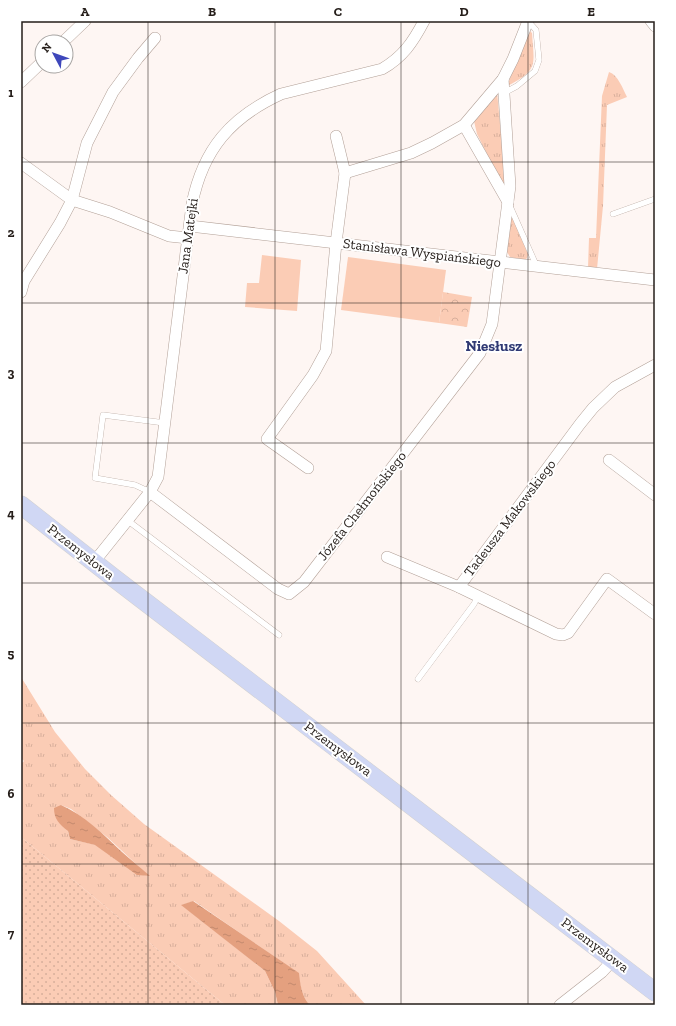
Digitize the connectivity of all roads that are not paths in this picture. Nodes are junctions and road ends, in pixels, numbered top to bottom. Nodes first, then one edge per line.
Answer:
1 (85, 21) edge
2 (424, 21) edge
3 (528, 21) edge
4 (651, 21) edge
5 (655, 22) edge
6 (655, 26) edge
7 (71, 34) edge
8 (155, 38) dead end
9 (34, 70) edge
10 (503, 80) junction
11 (21, 82) edge
12 (503, 94) junction
13 (464, 125) junction
14 (336, 136) dead end
15 (21, 163) edge
16 (345, 173) junction
17 (655, 199) edge
18 (72, 200) junction
19 (508, 202) junction
20 (613, 214) dead end
21 (190, 226) junction
22 (188, 238) junction
23 (336, 243) junction
24 (501, 262) junction
25 (537, 266) junction
26 (655, 280) edge
27 (21, 292) edge
28 (655, 365) edge
29 (165, 423) junction
30 (609, 460) dead end
31 (308, 468) dead end
32 (150, 492) junction
33 (655, 495) edge
34 (21, 505) edge
35 (127, 520) junction
36 (387, 557) dead end
37 (94, 562) junction
38 (459, 587) junction
39 (478, 596) junction
40 (655, 614) edge
41 (279, 635) dead end
42 (418, 678) dead end
43 (614, 959) junction
44 (655, 992) edge
45 (560, 1005) edge

1 - 7 street
2 - 21 street, Jana Matejki
3 - 10 street
3 - 12 lane
4 - 5 street
4 - 6 street
8 - 18 street
9 - 11 street
10 - 12 street
10 - 13 street
12 - 19 street
13 - 16 street
13 - 19 street
14 - 16 street
15 - 18 street
16 - 23 street
17 - 20 lane
18 - 22 street
18 - 27 street
19 - 24 street
19 - 25 lane
21 - 22 street, Jana Matejki
21 - 23 street, Stanisława Wyspiańskiego
22 - 29 street, Jana Matejki
23 - 24 street, Stanisława Wyspiańskiego
23 - 31 street
24 - 25 street, Stanisława Wyspiańskiego
24 - 32 street, Józefa Chełmońskiego
25 - 26 street, Stanisława Wyspiańskiego
28 - 38 street, Tadeusza Makowskiego
29 - 32 street, Jana Matejki
29 - 32 lane
30 - 33 street
32 - 35 street, Jana Matejki
34 - 37 main road, Przemysłowa
35 - 37 street, Jana Matejki
35 - 41 lane
36 - 38 street
37 - 43 main road, Przemysłowa
38 - 39 street, Tadeusza Makowskiego
39 - 40 street, Tadeusza Makowskiego
39 - 42 lane
43 - 44 main road, Przemysłowa
43 - 45 street

